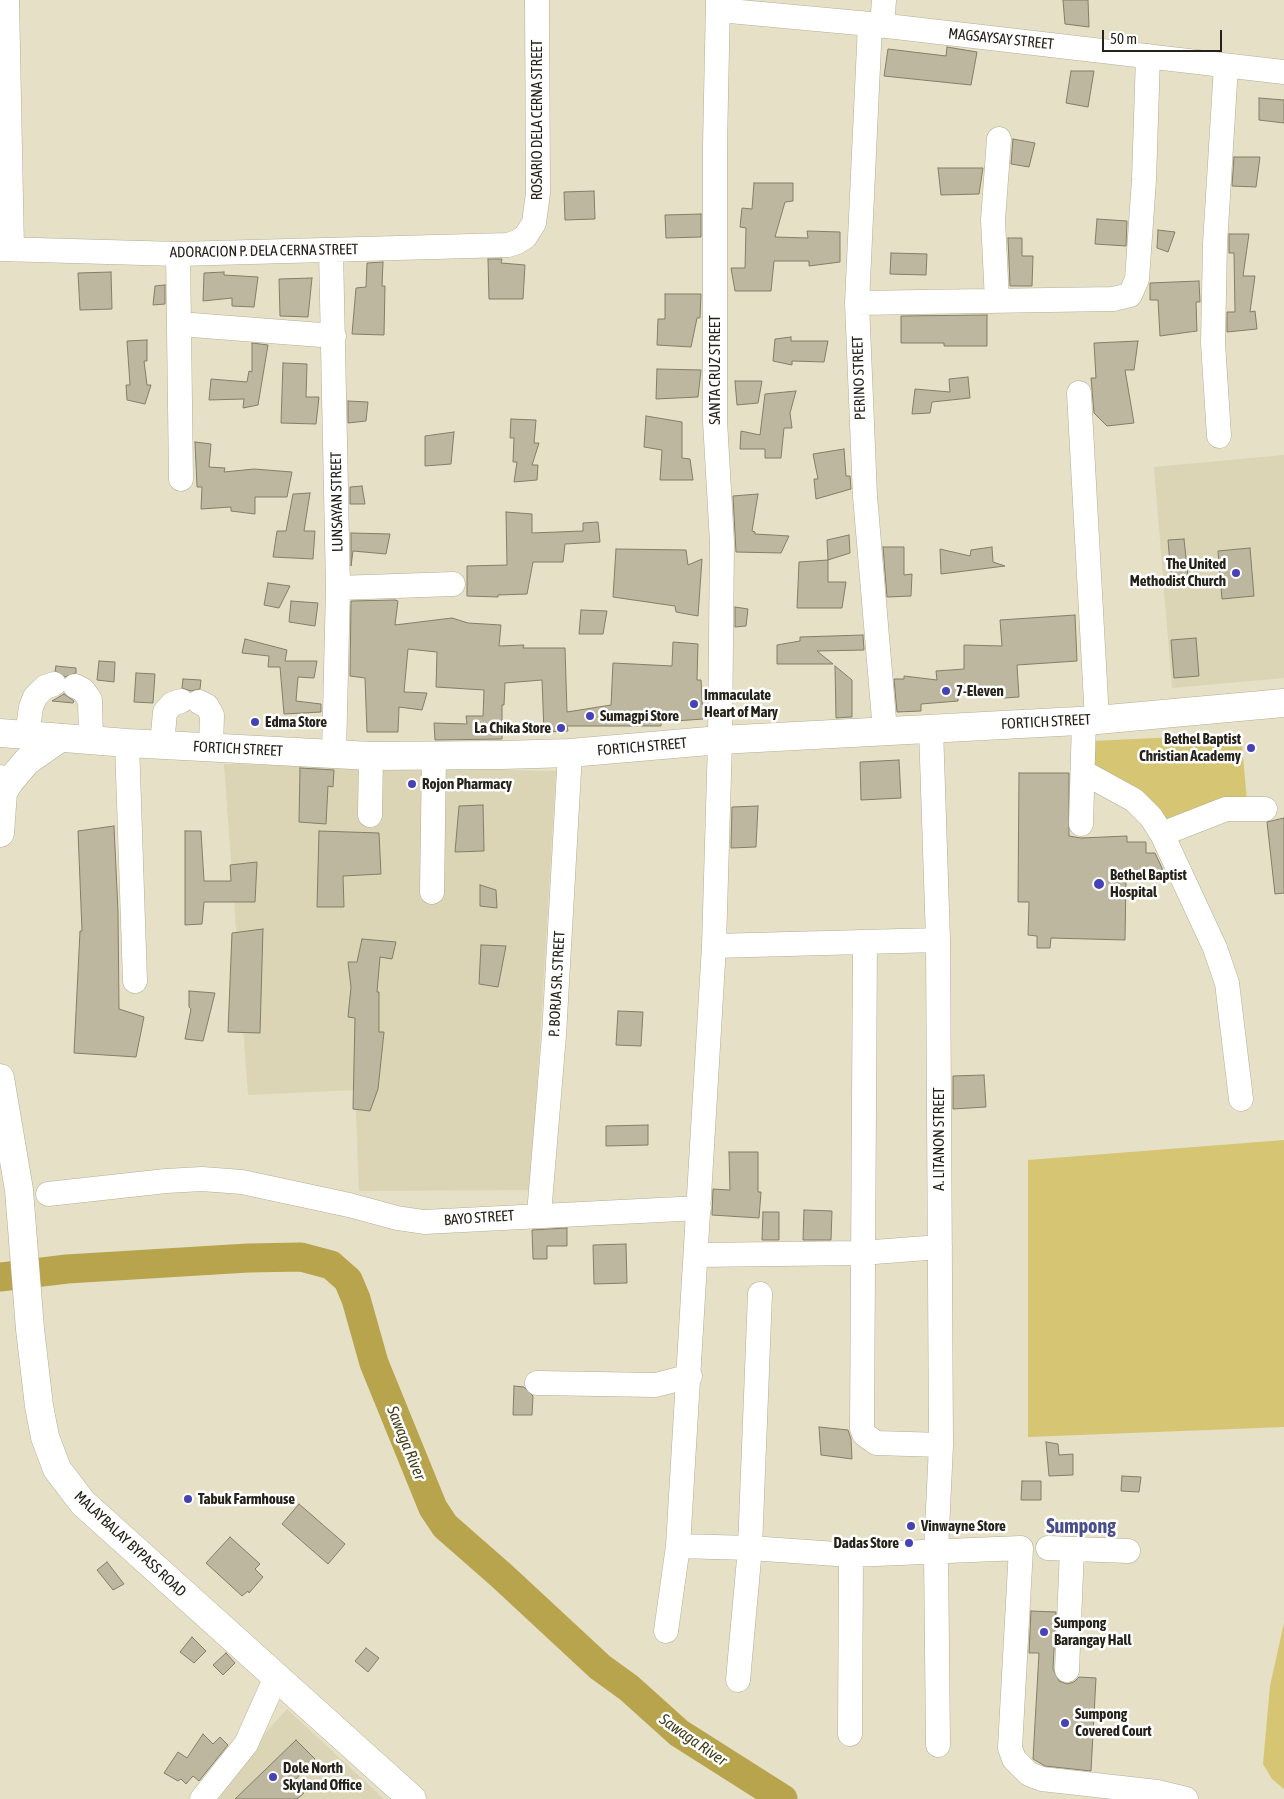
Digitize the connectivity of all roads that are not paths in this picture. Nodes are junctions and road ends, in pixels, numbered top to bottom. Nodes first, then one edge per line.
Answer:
1 (8, 0) edge
2 (537, 0) edge
3 (884, 0) edge
4 (718, 5) edge
5 (876, 25) junction
6 (1148, 56) junction
7 (1226, 66) junction
8 (1284, 72) edge
9 (998, 139) dead end
10 (525, 237) joint
11 (6, 249) edge
12 (331, 250) junction
13 (178, 254) junction
14 (997, 301) junction
15 (857, 303) junction
16 (179, 324) junction
17 (334, 336) junction
18 (1079, 393) dead end
19 (1219, 436) dead end
20 (181, 479) dead end
21 (453, 584) dead end
22 (338, 588) junction
23 (1284, 703) edge
24 (1090, 720) junction
25 (931, 728) junction
26 (885, 731) junction
27 (0, 733) edge
28 (27, 735) junction
29 (60, 738) junction
30 (91, 740) junction
31 (720, 740) junction
32 (126, 743) junction
33 (162, 745) junction
34 (211, 748) junction
35 (570, 753) junction
36 (334, 754) junction
37 (371, 756) junction
38 (434, 757) junction
39 (1083, 772) junction
40 (2, 786) edge
41 (1265, 809) dead end
42 (370, 815) dead end
43 (1081, 824) dead end
44 (0, 833) edge
45 (1162, 834) junction
46 (432, 892) dead end
47 (938, 940) junction
48 (865, 942) junction
49 (714, 946) junction
50 (135, 981) dead end
51 (0, 1078) edge
52 (1241, 1099) dead end
53 (0, 1168) edge
54 (48, 1194) dead end
55 (19, 1203) junction
56 (700, 1208) junction
57 (539, 1214) junction
58 (940, 1247) junction
59 (862, 1253) junction
60 (697, 1255) junction
61 (760, 1294) dead end
62 (690, 1376) junction
63 (537, 1383) dead end
64 (941, 1445) junction
65 (678, 1546) junction
66 (750, 1548) junction
67 (1048, 1548) dead end
68 (1072, 1549) junction
69 (936, 1551) junction
70 (1128, 1551) dead end
71 (851, 1555) junction
72 (666, 1631) dead end
73 (1067, 1670) dead end
74 (276, 1678) junction
75 (738, 1680) dead end
76 (850, 1734) dead end
77 (938, 1745) dead end
78 (202, 1799) edge
79 (412, 1799) edge
80 (1186, 1799) edge

1 - 11 street
2 - 10 street, ROSARIO DELA CERNA STREET
3 - 5 street, PERINO STREET
4 - 5 street, MAGSAYSAY STREET
4 - 31 street, SANTA CRUZ STREET
5 - 6 street, MAGSAYSAY STREET
5 - 15 street, PERINO STREET
6 - 7 street, MAGSAYSAY STREET
6 - 14 street
7 - 8 street, MAGSAYSAY STREET
7 - 19 street
9 - 14 street
10 - 12 street, ADORACION P. DELA CERNA STREET
11 - 13 street, ADORACION P. DELA CERNA STREET
12 - 13 street, ADORACION P. DELA CERNA STREET
12 - 17 street, LUNSAYAN STREET
13 - 16 street
14 - 15 street
15 - 26 street, PERINO STREET
16 - 17 street
16 - 20 street
17 - 22 street, LUNSAYAN STREET
18 - 24 street
21 - 22 street
22 - 36 street, LUNSAYAN STREET
23 - 24 main road, FORTICH STREET
24 - 25 main road, FORTICH STREET
24 - 39 street
25 - 26 main road, FORTICH STREET
25 - 47 street, A. LITANON STREET
26 - 31 main road, FORTICH STREET
27 - 28 main road, FORTICH STREET
28 - 29 main road, FORTICH STREET
28 - 30 street
29 - 30 main road, FORTICH STREET
29 - 40 main road
30 - 32 main road, FORTICH STREET
31 - 35 main road, FORTICH STREET
31 - 49 street, SANTA CRUZ STREET
32 - 33 main road, FORTICH STREET
32 - 50 street
33 - 34 main road, FORTICH STREET
33 - 34 street
34 - 36 main road, FORTICH STREET
35 - 38 main road, FORTICH STREET
35 - 57 street, P. BORJA SR. STREET
36 - 37 main road, FORTICH STREET
37 - 38 main road, FORTICH STREET
37 - 42 street
38 - 46 street
39 - 43 street
39 - 45 street
40 - 44 main road
41 - 45 street
45 - 52 street
47 - 48 street
47 - 58 street, A. LITANON STREET
48 - 49 street
48 - 59 street
49 - 56 street, SANTA CRUZ STREET
51 - 55 main road, MALAYBALAY BYPASS ROAD
53 - 55 street
54 - 57 street, BAYO STREET
55 - 74 main road, MALAYBALAY BYPASS ROAD
56 - 57 street, BAYO STREET
56 - 60 street, SANTA CRUZ STREET
58 - 59 street
58 - 64 street, A. LITANON STREET
59 - 60 street
59 - 64 street
60 - 62 street, SANTA CRUZ STREET
61 - 66 street
62 - 63 street
62 - 65 street, SANTA CRUZ STREET
64 - 69 street, A. LITANON STREET
65 - 66 street
65 - 72 street, SANTA CRUZ STREET
66 - 71 street
66 - 75 street
67 - 68 street
68 - 70 street
68 - 73 street
69 - 71 street
69 - 77 street, A. LITANON STREET
69 - 80 street
71 - 76 street
74 - 78 street
74 - 79 main road, MALAYBALAY BYPASS ROAD

